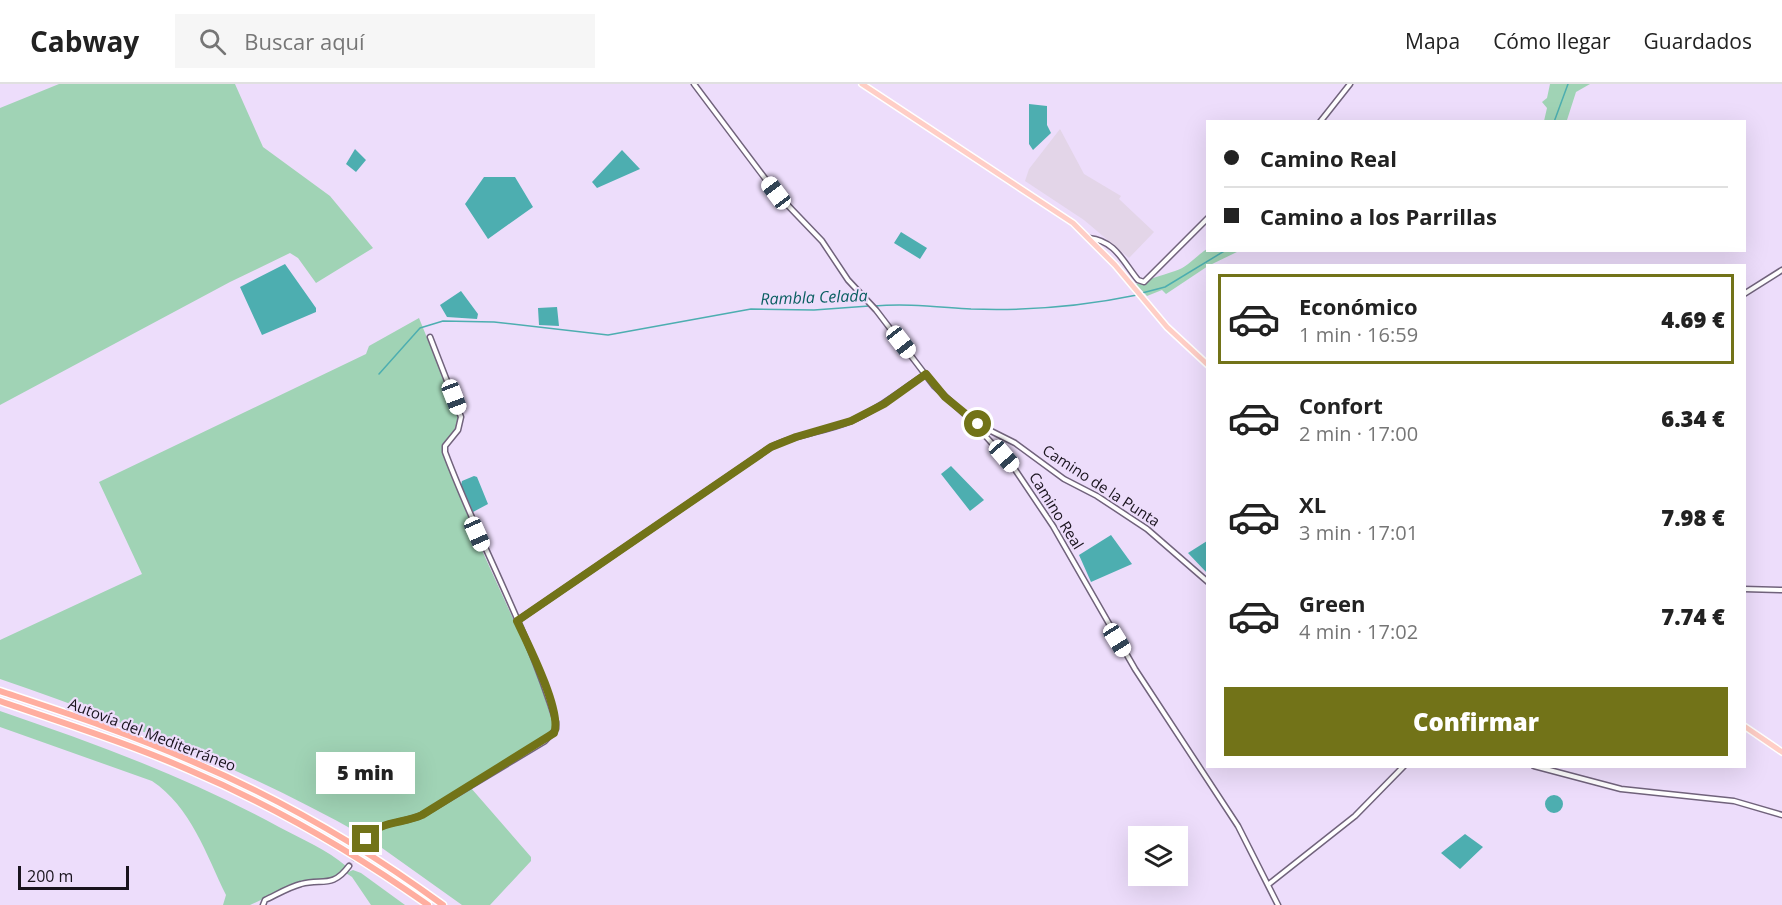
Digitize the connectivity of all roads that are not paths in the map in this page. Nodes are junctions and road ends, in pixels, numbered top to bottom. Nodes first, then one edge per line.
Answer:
1 (694, 84) edge
2 (862, 84) edge
3 (1350, 84) edge
4 (1322, 120) edge
5 (1206, 220) edge
6 (1089, 238) junction
7 (1782, 270) edge
8 (1746, 293) edge
9 (430, 337) dead end
10 (1206, 363) edge
11 (926, 374) junction
12 (972, 421) junction
13 (1206, 580) edge
14 (1746, 589) edge
15 (1782, 590) edge
16 (517, 621) junction
17 (0, 691) edge
18 (0, 701) edge
19 (1746, 727) edge
20 (1782, 752) edge
21 (1402, 768) edge
22 (1542, 768) edge
23 (1782, 815) edge
24 (366, 839) tunnel mouth
25 (349, 866) tunnel mouth
26 (1269, 884) junction
27 (263, 905) edge
28 (428, 905) edge
29 (443, 905) edge
30 (1278, 905) edge

1 - 11 street, Camino Real
2 - 6 main road
3 - 4 street
5 - 6 street
6 - 10 main road
7 - 8 street
9 - 16 street
11 - 12 street, Camino Real
11 - 16 street
12 - 13 street, Camino de la Punta
12 - 26 street, Camino Real
14 - 15 street
16 - 24 street
17 - 29 highway, Autovía del Mediterráneo
18 - 28 highway, Autovía del Mediterráneo
19 - 20 main road
21 - 26 street
22 - 23 street
25 - 27 street
26 - 30 street, Camino Real

